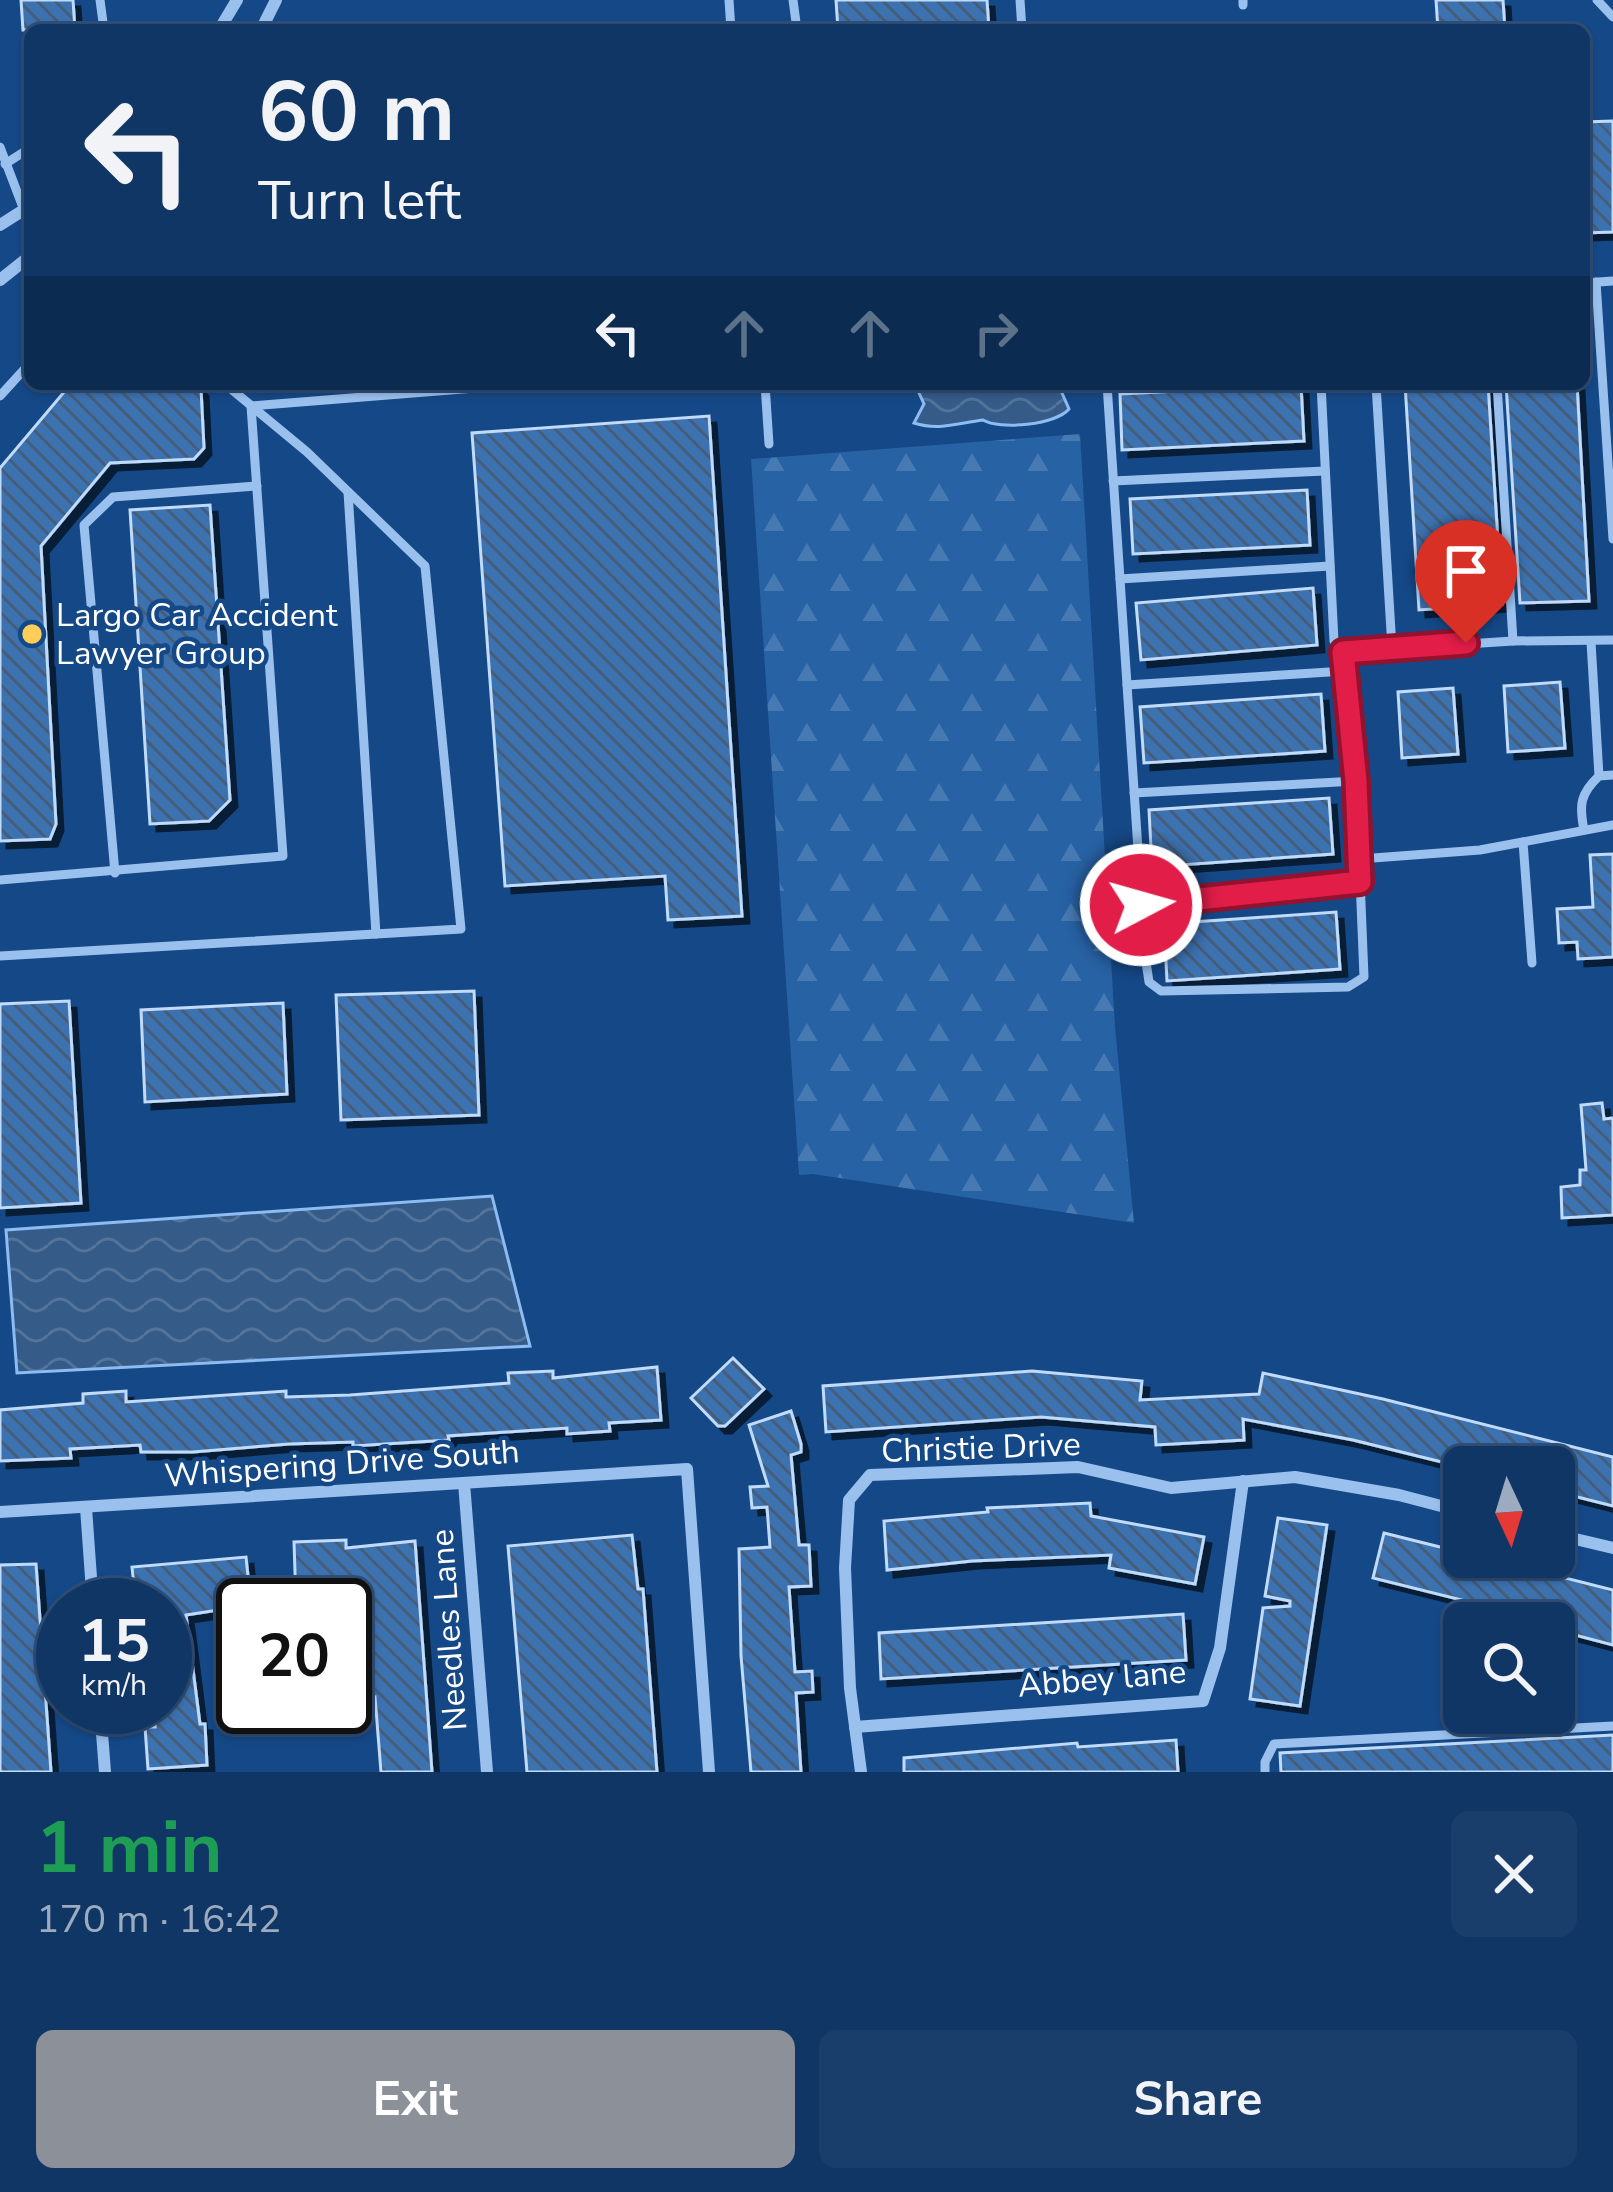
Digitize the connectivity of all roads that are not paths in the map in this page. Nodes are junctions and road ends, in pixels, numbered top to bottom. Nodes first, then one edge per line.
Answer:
1 (1597, 0) edge
2 (1613, 17) edge
3 (0, 147) edge
4 (24, 152) edge
5 (5, 164) junction
6 (24, 202) edge
7 (24, 261) edge
8 (0, 280) edge
9 (1613, 281) edge
10 (1597, 282) junction
11 (1590, 283) edge
12 (24, 370) edge
13 (231, 390) edge
14 (326, 390) edge
15 (451, 390) edge
16 (765, 390) edge
17 (1107, 390) edge
18 (1321, 390) edge
19 (1376, 390) edge
20 (1497, 390) edge
21 (0, 396) edge
22 (327, 400) junction
23 (251, 406) junction
24 (769, 444) dead end
25 (1325, 471) junction
26 (1113, 481) junction
27 (257, 487) junction
28 (349, 492) junction
29 (1613, 539) edge
30 (1330, 566) junction
31 (1120, 579) junction
32 (1613, 640) edge
33 (1514, 641) junction
34 (1591, 642) junction
35 (1392, 648) junction
36 (1343, 652) junction
37 (1345, 671) junction
38 (1127, 685) junction
39 (1599, 776) junction
40 (1613, 776) edge
41 (1356, 781) junction
42 (1134, 793) junction
43 (1613, 825) edge
44 (1584, 830) junction
45 (1523, 842) junction
46 (1360, 859) junction
47 (116, 873) junction
48 (0, 880) edge
49 (1360, 882) junction
50 (1141, 905) junction
51 (376, 934) junction
52 (0, 956) edge
53 (1532, 963) dead end
54 (1243, 1481) junction
55 (464, 1483) junction
56 (1443, 1506) edge
57 (86, 1508) junction
58 (0, 1512) edge
59 (1575, 1539) edge
60 (1613, 1548) edge
61 (91, 1578) edge
62 (1613, 1726) edge
63 (855, 1727) junction
64 (102, 1734) edge
65 (105, 1772) edge
66 (487, 1772) edge
67 (709, 1772) edge
68 (861, 1772) edge
69 (1265, 1772) edge

1 - 2 lane
3 - 5 lane
4 - 5 lane
5 - 6 lane
7 - 8 street
9 - 10 lane
10 - 11 lane
10 - 29 lane
12 - 21 lane
13 - 23 lane
14 - 22 lane
15 - 22 lane
16 - 24 lane
17 - 26 lane
18 - 25 lane
19 - 35 lane
20 - 33 lane
22 - 23 lane
23 - 27 lane
23 - 28 lane
25 - 26 lane
25 - 30 lane
26 - 31 lane
27 - 47 lane
27 - 47 lane
28 - 51 lane
28 - 51 lane
30 - 31 lane
30 - 36 lane
31 - 38 lane
32 - 34 lane
33 - 34 lane
33 - 35 lane
34 - 39 lane
35 - 36 lane
36 - 37 lane
37 - 38 lane
37 - 41 lane
38 - 42 lane
39 - 40 lane
39 - 44 lane
41 - 42 lane
41 - 46 lane
42 - 50 lane
43 - 44 lane
44 - 45 lane
45 - 46 lane
45 - 53 lane
46 - 49 lane
47 - 48 lane
49 - 50 lane
49 - 50 lane
51 - 52 lane
54 - 56 street, Christie Drive
54 - 63 street, Abbey lane
54 - 63 street, Christie Drive
55 - 57 street, Whispering Drive South
55 - 66 street, Needles Lane
55 - 67 street, Whispering Drive South
57 - 58 street, Whispering Drive South
57 - 61 street
59 - 60 street
62 - 69 lane
63 - 68 street, Christie Drive
64 - 65 street

